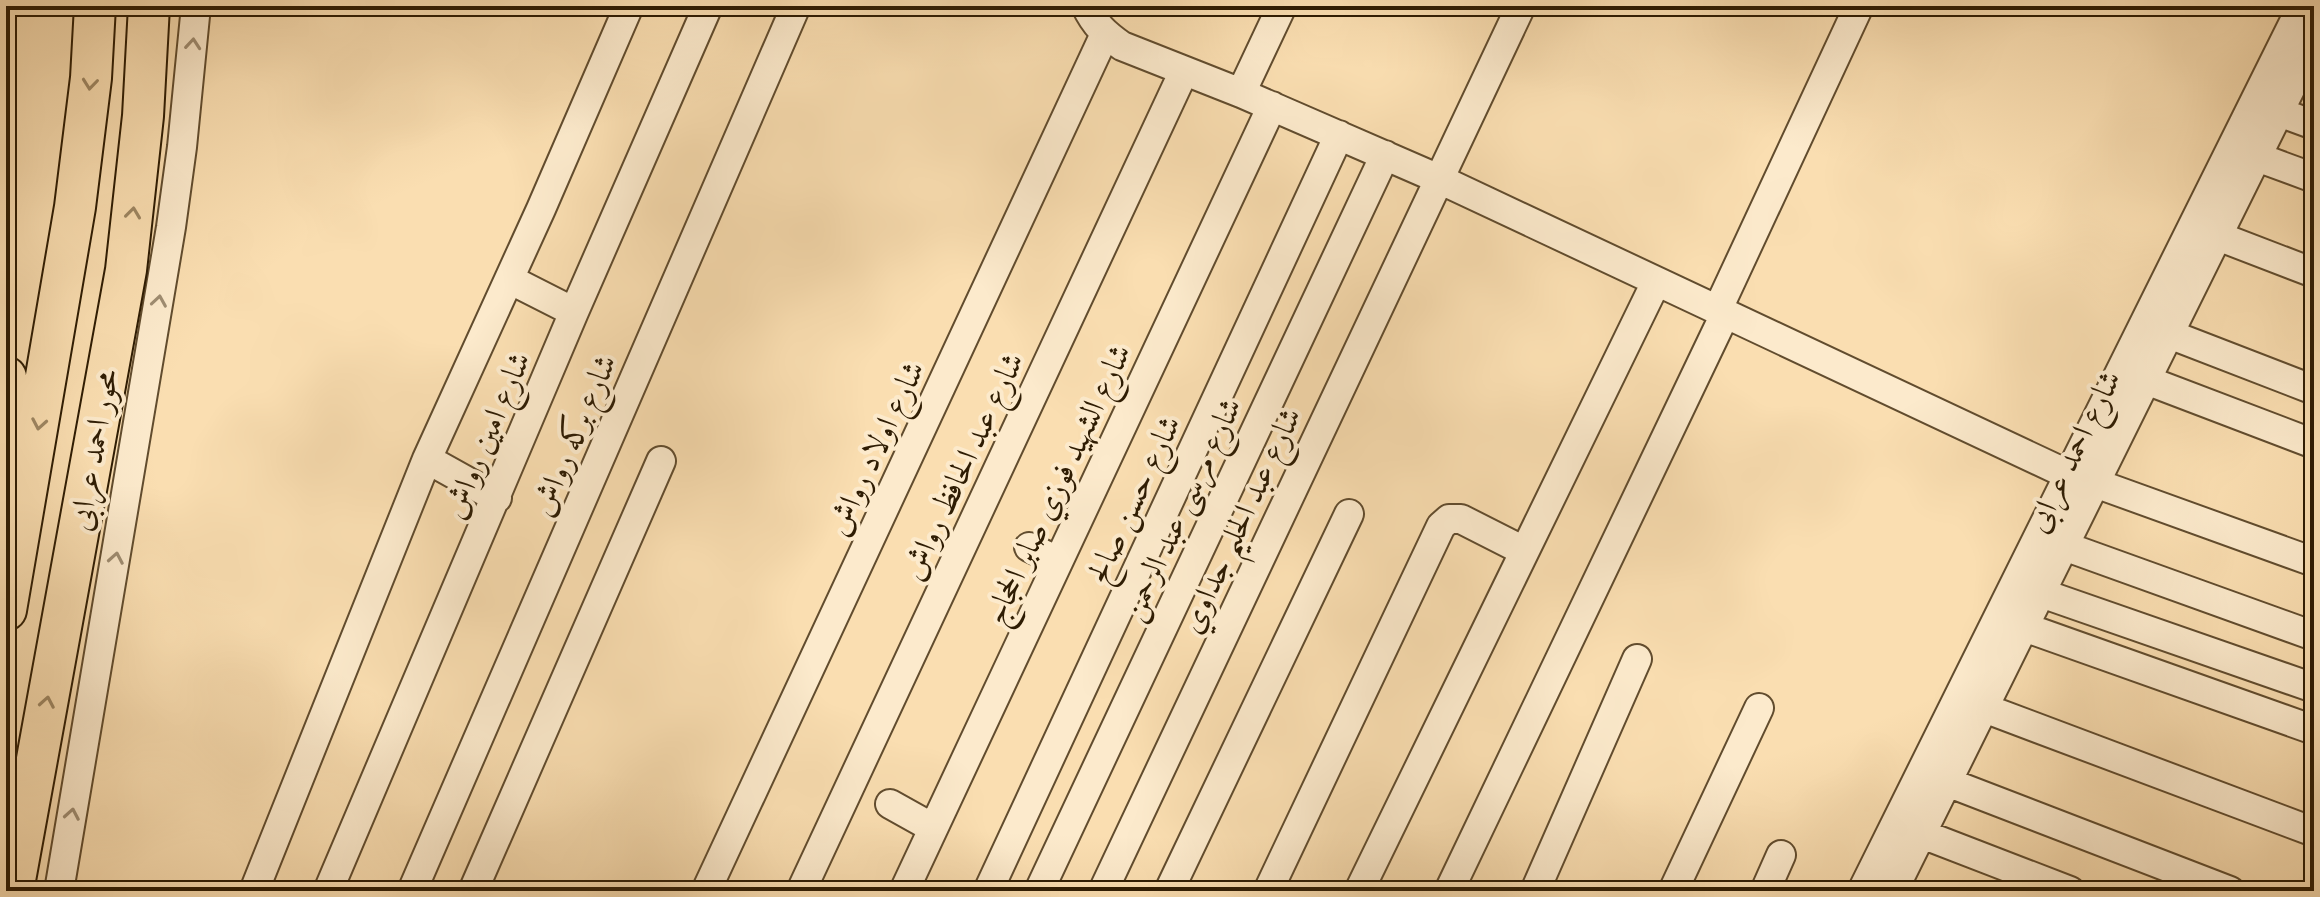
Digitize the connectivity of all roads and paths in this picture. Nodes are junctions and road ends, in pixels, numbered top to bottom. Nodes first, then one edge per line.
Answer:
1 (95, 6) edge
2 (149, 6) edge
3 (196, 6) edge
4 (629, 6) edge
5 (708, 6) edge
6 (796, 6) edge
7 (1086, 6) edge
8 (1282, 6) edge
9 (1521, 6) edge
10 (1859, 6) edge
11 (2302, 6) edge
12 (1105, 34) junction
13 (2305, 47) edge
14 (1184, 71) junction
15 (1241, 93) junction
16 (1272, 106) junction
17 (2279, 112) junction
18 (2314, 125) edge
19 (1339, 135) junction
20 (1385, 155) junction
21 (2257, 157) junction
22 (2314, 178) edge
23 (1439, 179) junction
24 (2205, 232) junction
25 (2314, 273) edge
26 (509, 279) junction
27 (1656, 282) junction
28 (574, 312) junction
29 (1721, 312) junction
30 (2169, 334) junction
31 (6, 370) edge
32 (48, 370) junction
33 (6, 377) edge
34 (2146, 380) junction
35 (2314, 390) edge
36 (2314, 444) edge
37 (427, 459) junction
38 (661, 461) dead end
39 (2067, 474) junction
40 (2095, 483) junction
41 (497, 498) junction
42 (1349, 514) dead end
43 (2064, 546) junction
44 (1029, 547) dead end
45 (1524, 551) junction
46 (1058, 561) junction
47 (2314, 562) edge
48 (2041, 593) junction
49 (9, 596) edge
50 (2024, 627) junction
51 (2314, 636) edge
52 (1637, 659) dead end
53 (2314, 688) edge
54 (1759, 708) dead end
55 (1984, 708) junction
56 (2314, 730) edge
57 (1947, 782) junction
58 (890, 804) dead end
59 (933, 828) junction
60 (2314, 832) edge
61 (1922, 834) junction
62 (1781, 855) dead end
63 (13, 890) edge
64 (59, 891) edge
65 (254, 891) edge
66 (328, 891) edge
67 (412, 891) edge
68 (473, 891) edge
69 (706, 891) edge
70 (801, 891) edge
71 (904, 891) edge
72 (988, 891) edge
73 (1039, 891) edge
74 (1103, 891) edge
75 (1169, 891) edge
76 (1268, 891) edge
77 (1359, 891) edge
78 (1449, 891) edge
79 (1535, 891) edge
80 (1673, 891) edge
81 (1765, 891) edge
82 (1862, 891) edge
83 (1893, 891) edge
84 (2070, 891) edge
85 (2230, 891) edge

1 -> 32 highway, محور احمد عرابى
63 -> 2 highway, محور احمد عرابى
64 -> 3 street
4 - 26 street
5 - 28 street, شارع امين رواش
6 - 67 street, شارع بركه رواش
7 - 12 street
8 - 15 street
9 - 23 street, شارع عبد الحليم جداوي
10 - 29 street
11 - 13 street
12 - 14 street
12 - 69 street, شارع اولاد رواش
13 - 17 street, شارع احمد عرابى
13 - 24 street
14 - 15 street
14 - 70 street, شارع عبد الحافظ رواش
15 - 16 street
16 - 19 street
16 - 46 street, شارع الشهيد فوزي صابر الحجاج
17 - 18 street
17 - 21 street, شارع احمد عرابى
19 - 20 street
19 - 72 street, شارع حسن صالح
20 - 23 street
20 - 73 street, شارع مرسى عبد الرحمن
21 - 22 street
21 - 24 street, شارع احمد عرابى
23 - 27 street
23 - 74 street, شارع عبد الحليم جداوي
24 - 25 street
24 - 30 street, شارع احمد عرابى
24 - 39 street
26 - 28 street
26 - 37 street
27 - 29 street
27 - 45 street
28 - 41 street, شارع امين رواش
29 - 39 street
29 - 78 street
30 - 34 street, شارع احمد عرابى
30 - 35 street
31 - 32 highway
32 -> 49 highway, محور احمد عرابى
33 - 49 highway
34 - 36 street
34 - 40 street, شارع احمد عرابى
37 - 41 street
37 - 65 street
38 - 68 street
39 - 82 street
40 - 43 street, شارع احمد عرابى
40 - 47 street
41 - 66 street, شارع امين رواش
42 - 75 street
43 - 48 street, شارع احمد عرابى
43 - 51 street
44 - 46 street
45 - 76 street
45 - 77 street
46 - 59 street, شارع الشهيد فوزي صابر الحجاج
48 - 50 street, شارع احمد عرابى
48 - 53 street
50 - 55 street, شارع احمد عرابى
50 - 56 street
52 - 79 street
54 - 80 street
55 - 57 street, شارع احمد عرابى
55 - 60 street
57 - 61 street, شارع احمد عرابى
57 - 85 street
58 - 59 street
59 - 71 street, شارع الشهيد فوزي صابر الحجاج
61 - 83 street, شارع احمد عرابى
61 - 84 street
62 - 81 street

